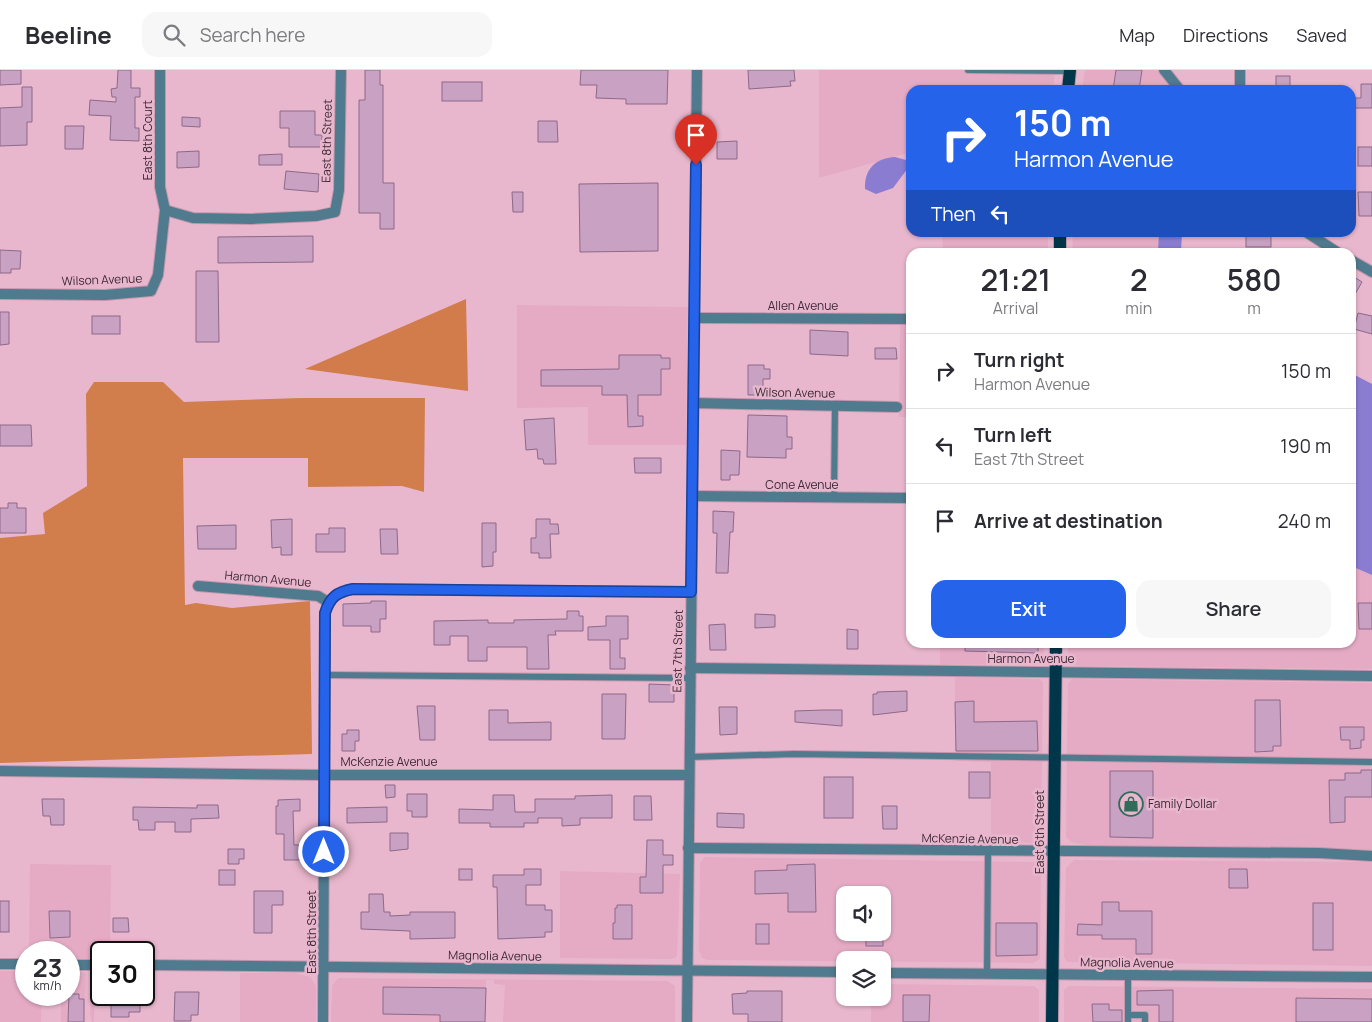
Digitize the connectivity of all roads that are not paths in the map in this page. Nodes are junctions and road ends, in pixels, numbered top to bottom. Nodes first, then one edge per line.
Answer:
1 (160, 70) edge
2 (341, 70) edge
3 (697, 70) edge
4 (968, 70) edge
5 (1009, 70) edge
6 (1070, 70) edge
7 (1164, 70) edge
8 (1240, 70) edge
9 (1068, 85) edge
10 (1176, 85) edge
11 (1240, 85) edge
12 (165, 210) junction
13 (1314, 237) edge
14 (1331, 248) edge
15 (1356, 263) edge
16 (1372, 272) edge
17 (0, 294) edge
18 (694, 318) junction
19 (906, 319) edge
20 (693, 403) junction
21 (835, 406) junction
22 (897, 407) dead end
23 (692, 496) junction
24 (834, 498) junction
25 (906, 498) edge
26 (198, 586) dead end
27 (691, 592) junction
28 (328, 602) junction
29 (1056, 648) edge
30 (1055, 672) junction
31 (690, 673) junction
32 (325, 675) junction
33 (1372, 676) edge
34 (688, 757) junction
35 (1054, 759) junction
36 (1372, 762) edge
37 (0, 771) edge
38 (324, 775) junction
39 (688, 775) junction
40 (688, 848) junction
41 (988, 852) junction
42 (1053, 852) junction
43 (1372, 856) edge
44 (0, 964) edge
45 (15, 964) edge
46 (155, 965) edge
47 (324, 967) junction
48 (688, 971) junction
49 (836, 972) edge
50 (891, 973) edge
51 (987, 974) junction
52 (1052, 974) junction
53 (1128, 975) junction
54 (1372, 977) edge
55 (1128, 1018) edge
56 (323, 1022) edge
57 (687, 1022) edge
58 (1052, 1022) edge
59 (1145, 1022) edge

1 - 12 street, East 8th Court
2 - 12 street, East 8th Street
3 - 18 street, East 7th Street
4 - 5 lane
5 - 6 lane
6 - 9 main road
7 - 10 street
8 - 11 street
12 - 17 street, Wilson Avenue
13 - 14 street
15 - 16 street
18 - 19 street, Allen Avenue
18 - 20 street, East 7th Street
20 - 21 street, Wilson Avenue
20 - 23 street, East 7th Street
21 - 22 street, Wilson Avenue
21 - 24 lane
23 - 24 street, Cone Avenue
23 - 27 street, East 7th Street
24 - 25 street, Cone Avenue
26 - 28 street, Harmon Avenue
27 - 28 street
27 - 31 street, East 7th Street
28 - 32 street, East 8th Street
29 - 30 main road, East 6th Street
30 - 31 street, Harmon Avenue
30 - 33 street, Harmon Avenue
30 - 35 main road, East 6th Street
31 - 32 lane
31 - 34 street, East 7th Street
32 - 38 street, East 8th Street
34 - 35 lane
34 - 39 street, East 7th Street
35 - 36 lane
35 - 42 main road, East 6th Street
37 - 38 street, McKenzie Avenue
38 - 39 street, McKenzie Avenue
38 - 47 street, East 8th Street
39 - 40 street, East 7th Street
40 - 41 street, McKenzie Avenue
40 - 48 street, East 7th Street
41 - 42 street, McKenzie Avenue
41 - 51 lane
42 - 43 street, McKenzie Avenue
42 - 52 main road, East 6th Street
44 - 45 street
46 - 47 street, Magnolia Avenue
47 - 48 street, Magnolia Avenue
47 - 56 street, East 8th Street
48 - 49 street, Magnolia Avenue
48 - 57 street, East 7th Street
50 - 51 street, Magnolia Avenue
51 - 52 street, Magnolia Avenue
52 - 53 street, Magnolia Avenue
52 - 58 main road, East 6th Street
53 - 54 street, Magnolia Avenue
53 - 55 lane
55 - 59 lane

